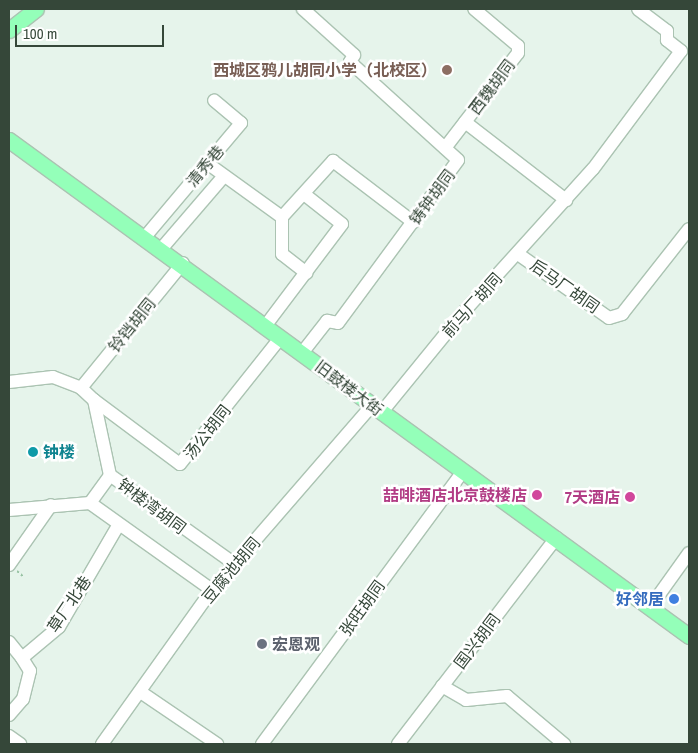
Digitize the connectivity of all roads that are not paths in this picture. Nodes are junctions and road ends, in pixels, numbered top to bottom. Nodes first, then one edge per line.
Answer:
1 (36, 9) edge
2 (304, 9) edge
3 (474, 9) edge
4 (638, 9) edge
5 (9, 30) edge
6 (214, 100) dead end
7 (465, 122) junction
8 (9, 140) edge
9 (445, 148) junction
10 (207, 163) junction
11 (224, 176) junction
12 (304, 194) junction
13 (566, 200) junction
14 (282, 217) junction
15 (413, 222) junction
16 (689, 228) edge
17 (145, 237) junction
18 (162, 248) junction
19 (518, 254) junction
20 (183, 263) junction
21 (306, 273) junction
22 (266, 325) junction
23 (281, 337) junction
24 (302, 353) junction
25 (9, 382) edge
26 (82, 388) junction
27 (94, 400) junction
28 (377, 409) junction
29 (462, 472) junction
30 (110, 475) junction
31 (90, 503) junction
32 (51, 505) junction
33 (9, 510) edge
34 (119, 524) junction
35 (556, 538) junction
36 (689, 553) edge
37 (234, 564) junction
38 (9, 565) edge
39 (212, 590) junction
40 (651, 606) junction
41 (689, 636) edge
42 (9, 642) edge
43 (22, 658) junction
44 (442, 686) junction
45 (142, 693) junction
46 (9, 715) edge
47 (9, 736) edge
48 (20, 744) edge
49 (102, 744) edge
50 (217, 744) edge
51 (262, 744) edge
52 (398, 744) edge
53 (564, 744) edge

1 - 5 main road
2 - 9 street, 铸钟胡同
3 - 7 street, 西魏胡同
4 - 13 street, 前马厂胡同
6 - 10 street, 清秀巷
7 - 9 street, 西魏胡同
7 - 13 street
8 - 17 main road, 旧鼓楼大街
9 - 15 street, 铸钟胡同
10 - 11 street
10 - 17 street, 清秀巷
11 - 14 street
11 - 18 street
12 - 14 street
12 - 15 street
12 - 21 street
13 - 19 street, 前马厂胡同
14 - 21 street
15 - 24 street, 铸钟胡同
16 - 19 street, 后马厂胡同
17 - 18 main road, 旧鼓楼大街
18 - 20 main road, 旧鼓楼大街
19 - 28 street, 前马厂胡同
20 - 22 main road, 旧鼓楼大街
20 - 26 street, 铃铛胡同
21 - 22 street
22 - 23 main road, 旧鼓楼大街
23 - 24 main road, 旧鼓楼大街
23 - 27 street, 汤公胡同
24 - 28 main road, 旧鼓楼大街
25 - 26 street
26 - 27 street
27 - 30 street, 钟楼湾胡同
28 - 29 main road, 旧鼓楼大街
28 - 37 street, 豆腐池胡同
29 - 35 main road, 旧鼓楼大街
29 - 51 street, 张旺胡同
30 - 31 street
30 - 37 street, 钟楼湾胡同
31 - 32 street
31 - 34 street
32 - 33 street
32 - 38 street
34 - 39 street
34 - 43 street, 草厂北巷
35 - 40 main road, 旧鼓楼大街
35 - 44 street, 国兴胡同
36 - 40 street
37 - 39 street, 豆腐池胡同
39 - 45 street, 豆腐池胡同
40 - 41 main road, 旧鼓楼大街
42 - 43 street
43 - 46 street
44 - 52 street, 国兴胡同
44 - 53 street
45 - 49 street, 豆腐池胡同
45 - 50 street
47 - 48 street

